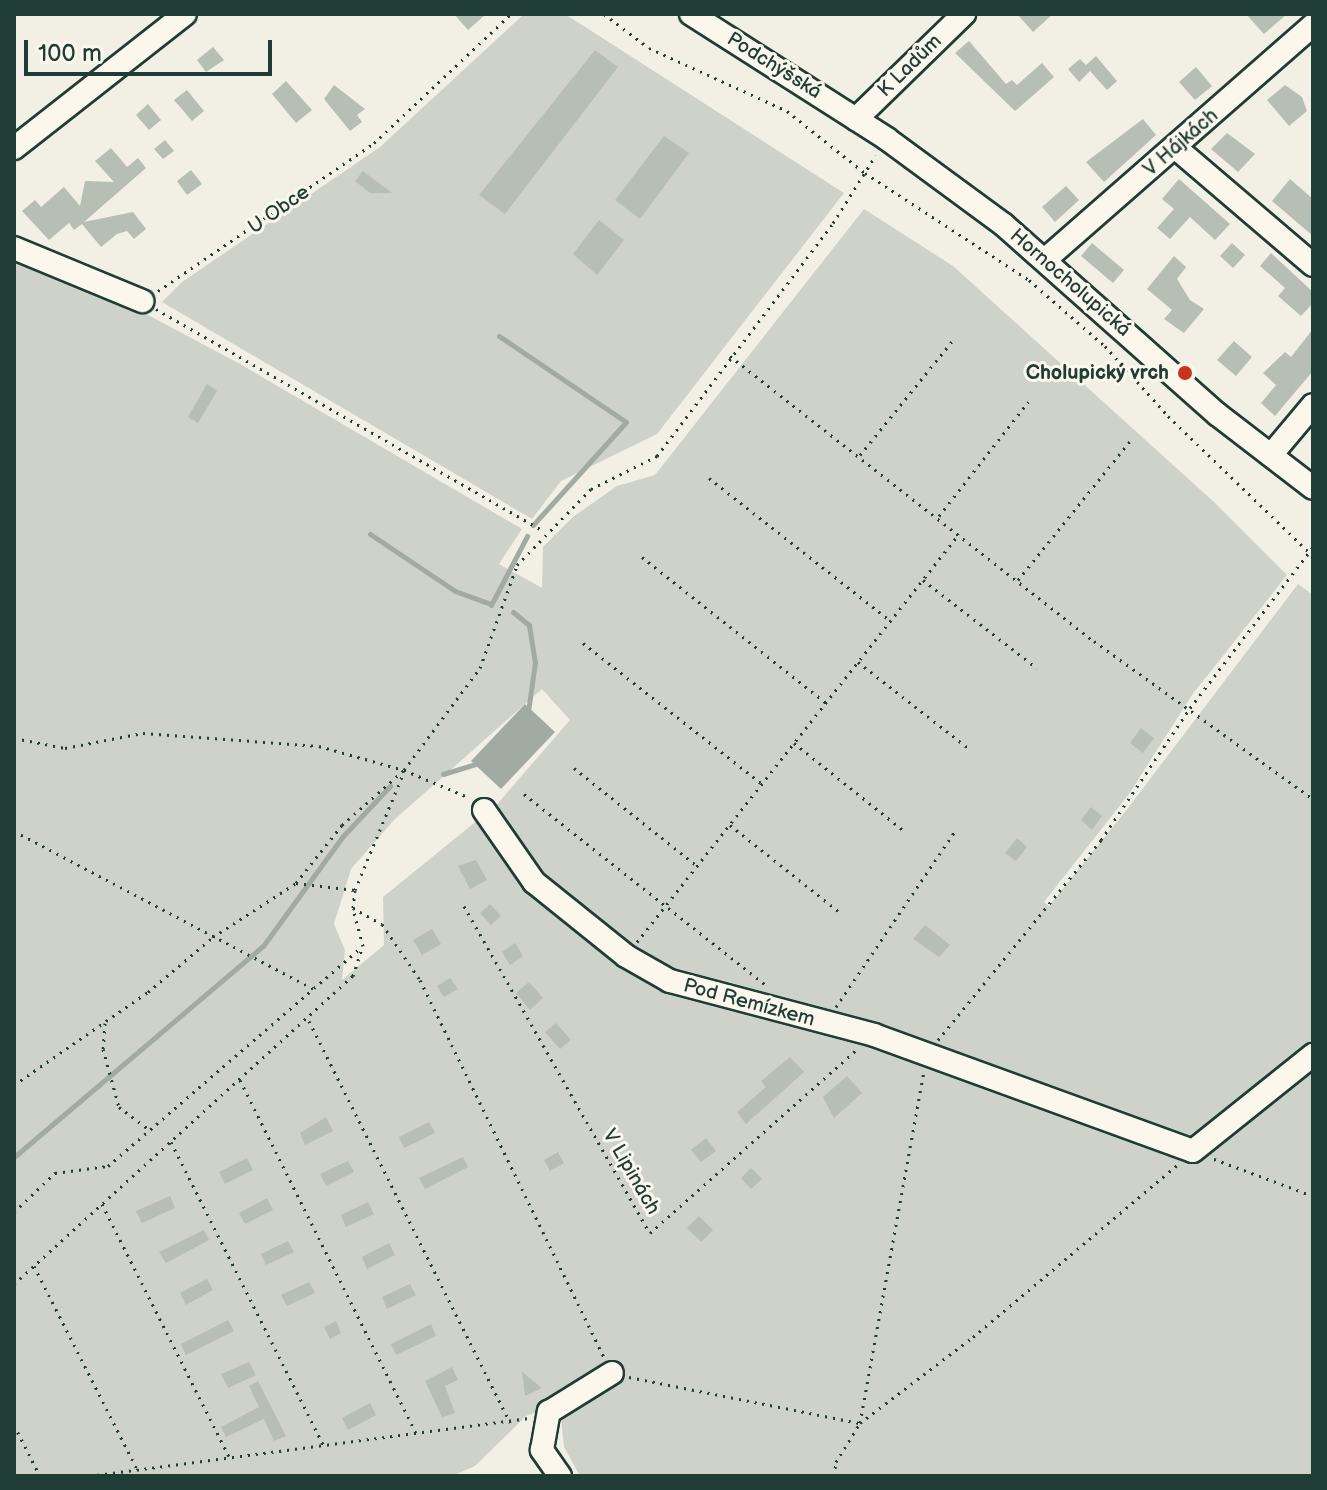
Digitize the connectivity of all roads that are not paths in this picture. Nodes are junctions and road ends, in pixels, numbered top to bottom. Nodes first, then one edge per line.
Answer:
1 (185, 14) edge
2 (691, 14) edge
3 (964, 14) edge
4 (1309, 37) edge
5 (856, 119) junction
6 (14, 148) edge
7 (1176, 148) junction
8 (14, 248) edge
9 (1047, 258) junction
10 (1313, 265) edge
11 (142, 301) road end
12 (1313, 405) edge
13 (1271, 455) junction
14 (1313, 488) edge
15 (484, 810) road end
16 (1313, 1055) edge
17 (612, 1373) road end
18 (560, 1476) edge

1 - 6 street
2 - 5 street, Podchýšská
3 - 5 street, K Ladům
4 - 7 street, V Hájkách
5 - 9 street, Hornocholupická
7 - 9 street, V Hájkách
7 - 10 street
8 - 11 street
9 - 13 street, Hornocholupická
12 - 13 street
13 - 14 street, Hornocholupická
15 - 16 street, Pod Remízkem
17 - 18 street

